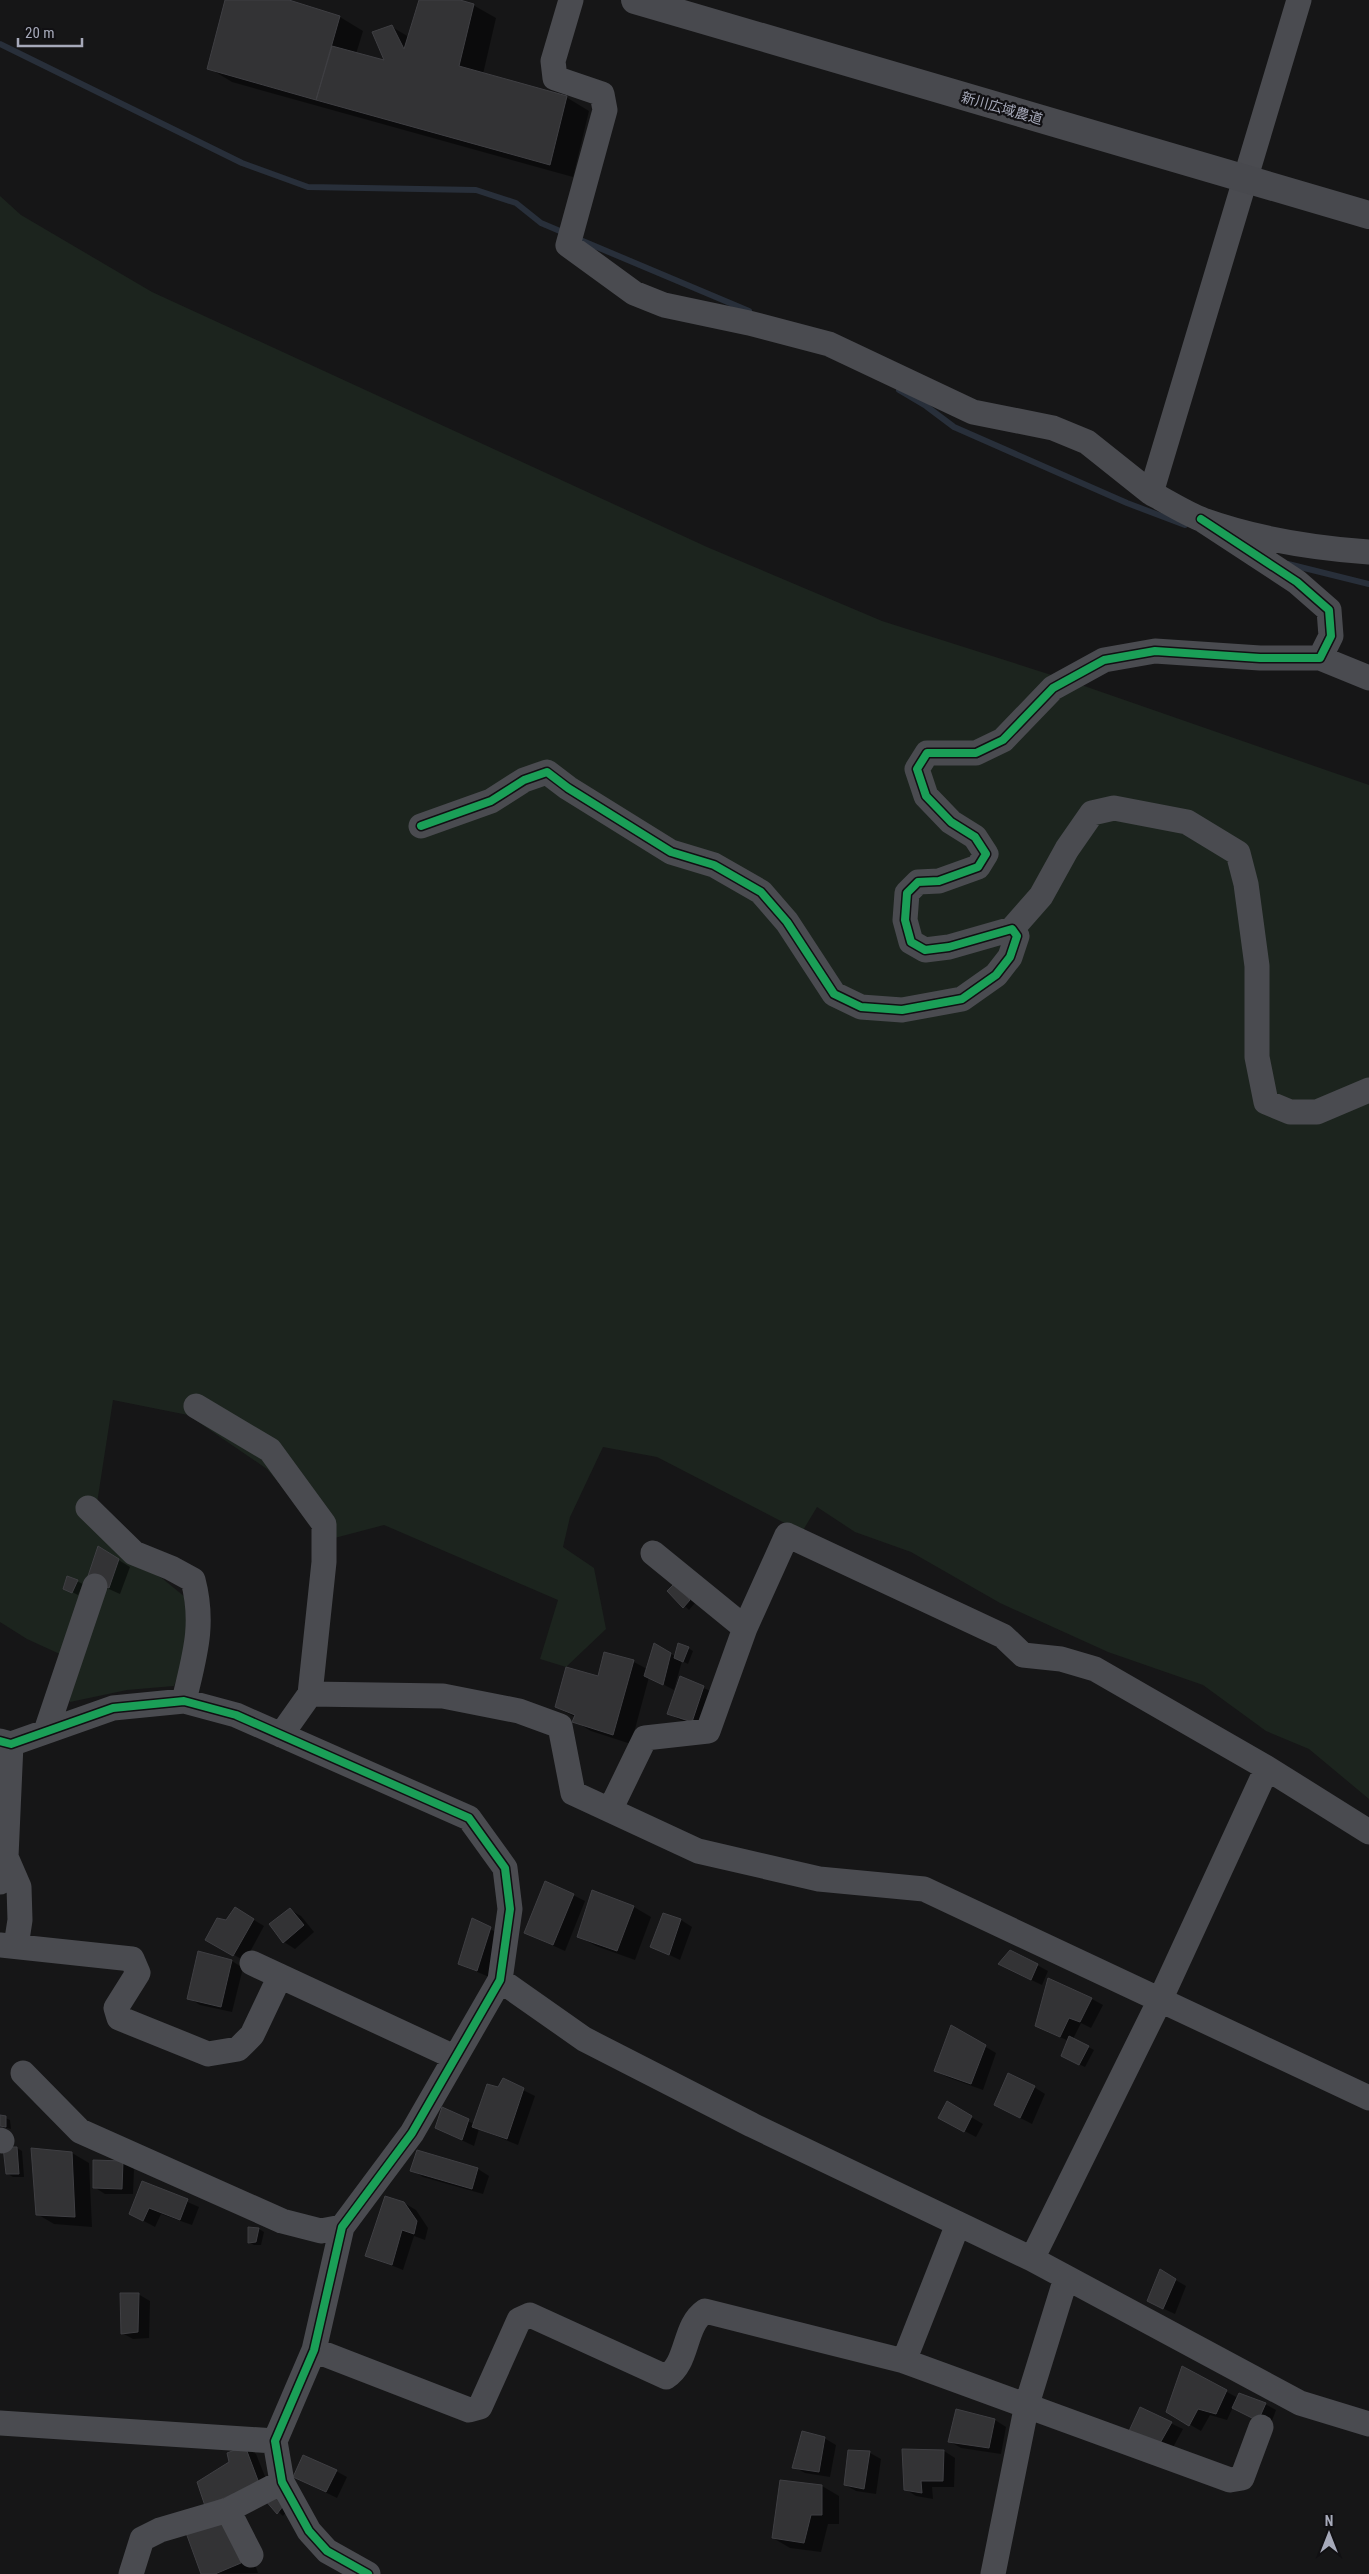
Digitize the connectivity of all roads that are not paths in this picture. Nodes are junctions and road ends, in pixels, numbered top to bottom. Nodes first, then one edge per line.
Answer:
1 (571, 0) edge
2 (635, 0) edge
3 (1298, 0) edge
4 (1244, 179) junction
5 (1369, 215) edge
6 (1151, 493) junction
7 (1201, 519) junction
8 (1369, 552) edge
9 (1320, 658) junction
10 (1369, 678) edge
11 (421, 826) dead end
12 (1012, 929) junction
13 (1369, 1090) edge
14 (196, 1406) dead end
15 (88, 1508) dead end
16 (653, 1553) dead end
17 (95, 1586) dead end
18 (745, 1628) junction
19 (310, 1694) junction
20 (184, 1701) junction
21 (46, 1731) junction
22 (281, 1736) junction
23 (6, 1742) edge
24 (1267, 1768) junction
25 (610, 1810) junction
26 (1369, 1832) edge
27 (6, 1857) junction
28 (0, 1882) edge
29 (8, 1945) edge
30 (252, 1963) dead end
31 (280, 1976) junction
32 (500, 1980) junction
33 (1160, 2000) junction
34 (454, 2057) junction
35 (23, 2073) dead end
36 (1369, 2098) edge
37 (958, 2224) junction
38 (342, 2227) junction
39 (1032, 2259) junction
40 (1066, 2278) junction
41 (314, 2350) junction
42 (904, 2361) junction
43 (1027, 2404) junction
44 (0, 2423) edge
45 (1369, 2424) edge
46 (1261, 2427) dead end
47 (275, 2442) junction
48 (282, 2482) junction
49 (228, 2510) junction
50 (251, 2555) dead end
51 (132, 2574) edge
52 (368, 2574) edge
53 (993, 2574) edge

1 - 6 street
2 - 4 street, 新川広域農道
3 - 4 street
4 - 5 street, 新川広域農道
4 - 6 street
6 - 7 street
7 - 8 street
7 - 9 street
9 - 10 street
9 - 12 street
11 - 12 street
12 - 13 street
14 - 19 street
15 - 20 street
16 - 18 street
17 - 21 street
18 - 24 street
18 - 25 street
19 - 22 street
19 - 25 street
20 - 21 street
20 - 22 street
21 - 23 street
22 - 32 street
23 - 27 street
24 - 26 street
24 - 33 street
25 - 33 street
27 - 28 street
27 - 29 street
29 - 31 street
30 - 31 street
31 - 34 street
32 - 34 street
32 - 37 street
33 - 36 street
33 - 39 street
34 - 38 street
35 - 38 street
37 - 39 street
37 - 42 street
38 - 41 street
39 - 40 street
40 - 43 street
40 - 45 street
41 - 42 street
41 - 47 street
42 - 43 street
43 - 46 street
43 - 53 street
44 - 47 street
47 - 48 street
48 - 49 street
48 - 52 street
49 - 50 street
49 - 51 street

